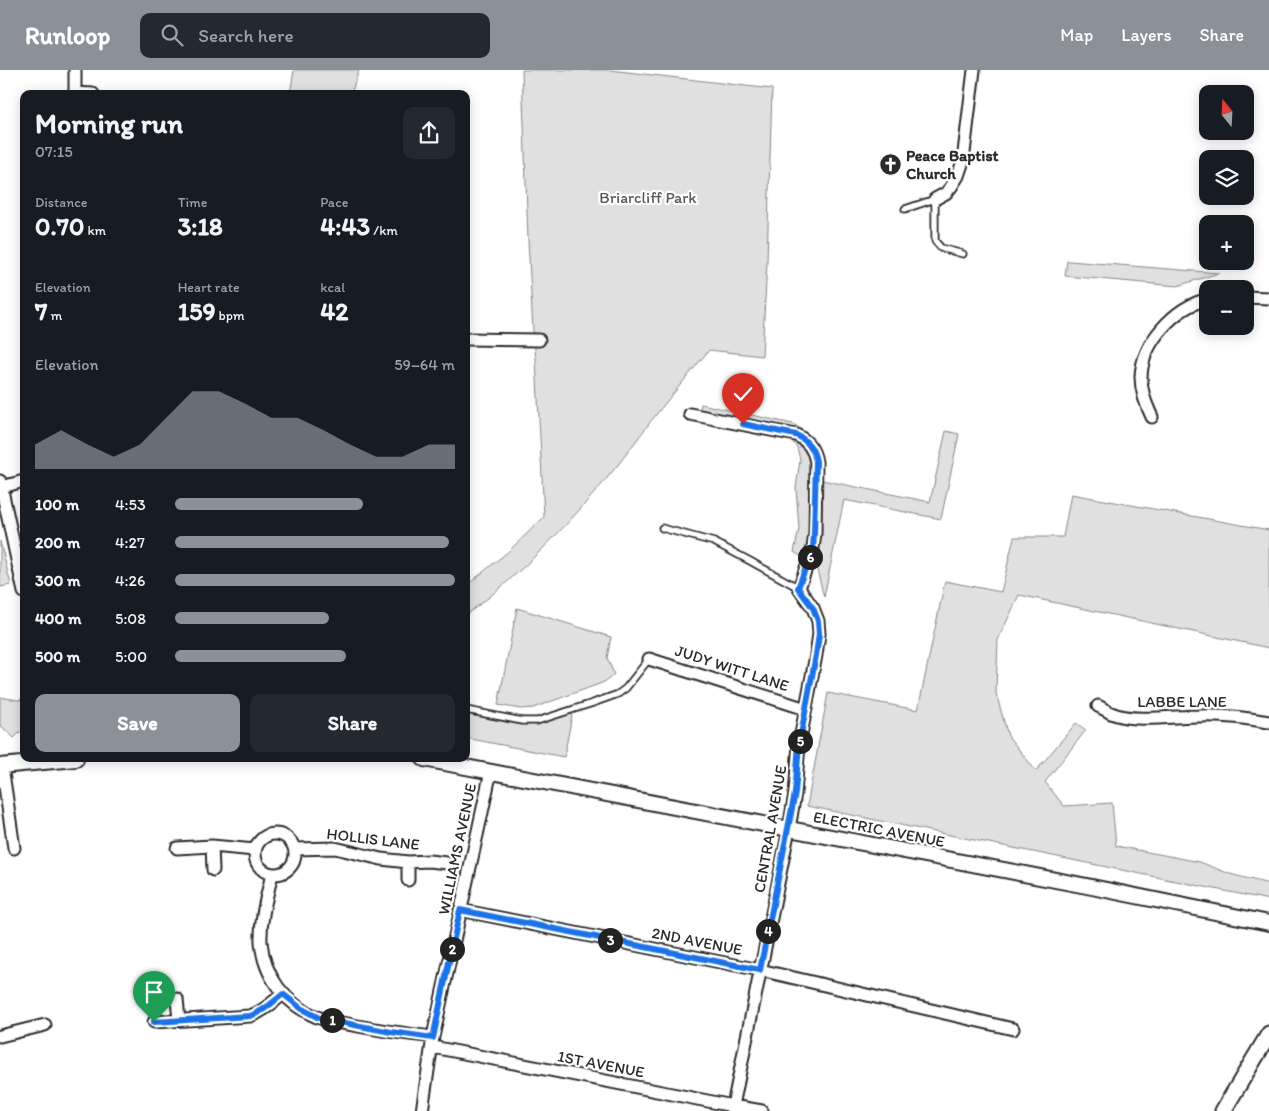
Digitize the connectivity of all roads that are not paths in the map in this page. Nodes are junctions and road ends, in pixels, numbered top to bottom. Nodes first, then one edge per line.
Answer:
1 (75, 70) edge
2 (974, 70) edge
3 (74, 90) edge
4 (935, 199) junction
5 (905, 209) dead end
6 (963, 254) dead end
7 (1254, 297) edge
8 (1269, 298) edge
9 (1199, 303) edge
10 (470, 338) edge
11 (539, 340) dead end
12 (690, 414) dead end
13 (1152, 417) dead end
14 (20, 482) edge
15 (1, 484) edge
16 (662, 528) dead end
17 (20, 573) edge
18 (798, 588) junction
19 (649, 659) joint
20 (1098, 706) dead end
21 (806, 709) junction
22 (470, 711) edge
23 (1269, 722) edge
24 (39, 762) edge
25 (441, 762) edge
26 (1, 766) edge
27 (491, 771) junction
28 (789, 829) junction
29 (212, 846) junction
30 (14, 848) dead end
31 (177, 848) dead end
32 (295, 849) junction
33 (255, 850) junction
34 (408, 862) junction
35 (447, 863) dead end
36 (213, 870) dead end
37 (272, 874) junction
38 (408, 880) dead end
39 (460, 910) junction
40 (1269, 923) edge
41 (760, 970) junction
42 (283, 994) junction
43 (177, 999) dead end
44 (179, 1020) junction
45 (154, 1022) dead end
46 (45, 1025) dead end
47 (1013, 1029) dead end
48 (1269, 1034) edge
49 (0, 1036) edge
50 (433, 1042) junction
51 (732, 1109) edge
52 (422, 1111) edge
53 (762, 1111) edge
54 (1223, 1111) edge

1 - 3 street
2 - 4 street
4 - 5 lane
4 - 6 lane
7 - 8 street
9 - 13 street
10 - 11 street
12 - 18 street
14 - 15 street
15 - 17 street
16 - 18 lane
18 - 21 street, CENTRAL AVENUE
19 - 21 street, JUDY WITT LANE
19 - 22 lane
20 - 23 street, LABBE LANE
21 - 28 street, CENTRAL AVENUE
24 - 26 street
25 - 27 street, ELECTRIC AVENUE
26 - 30 street
27 - 28 street, ELECTRIC AVENUE
27 - 39 street, WILLIAMS AVENUE
28 - 40 street, ELECTRIC AVENUE
28 - 41 street, CENTRAL AVENUE
29 - 31 street
29 - 33 street
29 - 36 street
32 - 33 street
32 - 34 street, HOLLIS LANE
32 - 37 street
33 - 37 street
34 - 35 street, HOLLIS LANE
34 - 38 street
37 - 42 street
39 - 41 street, 2ND AVENUE
39 - 50 street, WILLIAMS AVENUE
41 - 47 street, 2ND AVENUE
41 - 51 street, CENTRAL AVENUE
42 - 44 street
42 - 50 street
43 - 44 street
44 - 45 street
46 - 49 street
48 - 54 main road
50 - 51 street, 1ST AVENUE
50 - 52 street, WILLIAMS AVENUE
51 - 53 street, 1ST AVENUE

